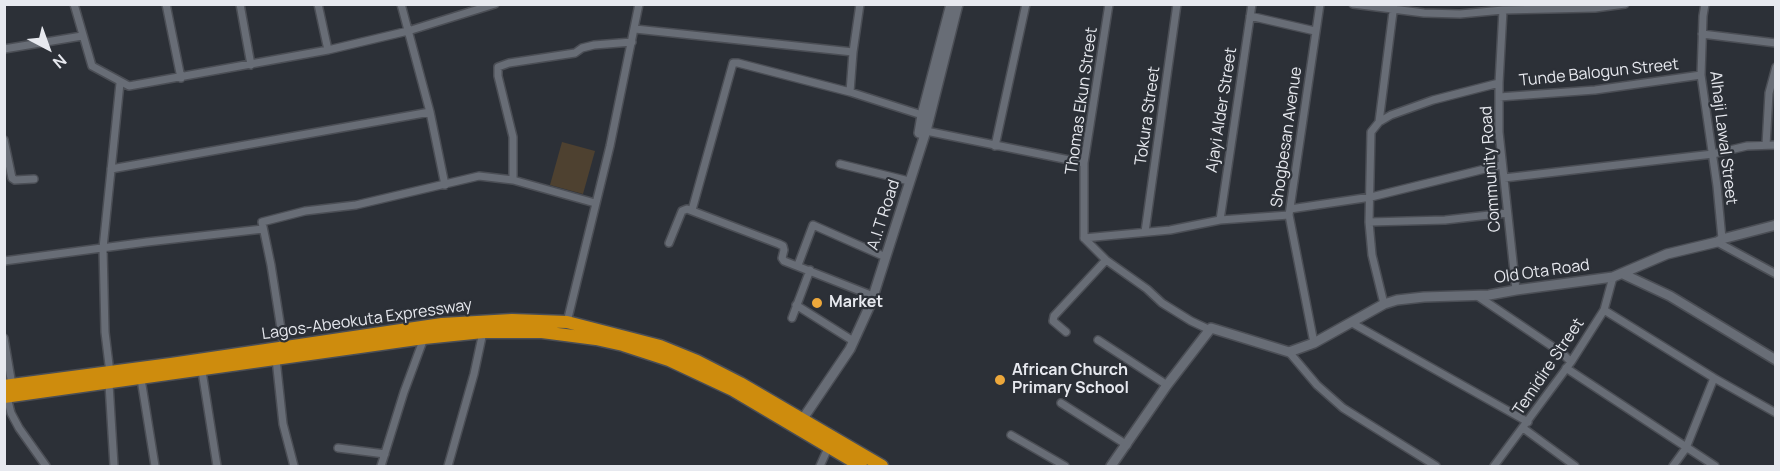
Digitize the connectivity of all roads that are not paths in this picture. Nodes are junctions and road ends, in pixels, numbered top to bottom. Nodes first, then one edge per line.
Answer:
1 (74, 4) edge
2 (166, 4) edge
3 (240, 4) edge
4 (318, 4) edge
5 (401, 4) edge
6 (495, 4) edge
7 (639, 4) edge
8 (860, 4) edge
9 (951, 4) edge
10 (958, 4) edge
11 (1026, 4) edge
12 (1109, 4) edge
13 (1177, 4) edge
14 (1252, 4) edge
15 (1320, 4) edge
16 (1353, 4) edge
17 (1625, 4) edge
18 (1706, 4) edge
19 (1393, 7) edge
20 (1562, 7) edge
21 (1503, 10) junction
22 (1250, 16) junction
23 (635, 29) junction
24 (408, 31) junction
25 (1315, 31) junction
26 (1702, 34) junction
27 (82, 36) junction
28 (632, 42) junction
29 (1776, 44) edge
30 (4, 49) edge
31 (328, 50) junction
32 (853, 52) junction
33 (251, 65) junction
34 (1776, 67) edge
35 (1701, 75) junction
36 (181, 78) junction
37 (120, 83) junction
38 (1499, 83) junction
39 (850, 93) junction
40 (1500, 97) junction
41 (430, 112) junction
42 (922, 115) junction
43 (1379, 122) junction
44 (926, 131) junction
45 (4, 140) edge
46 (1766, 145) junction
47 (1776, 145) edge
48 (995, 146) junction
49 (1713, 154) junction
50 (915, 157) junction
51 (840, 164) dead end
52 (1084, 164) junction
53 (1502, 165) junction
54 (111, 169) junction
55 (34, 178) dead end
56 (1504, 178) junction
57 (513, 180) junction
58 (905, 180) junction
59 (446, 185) junction
60 (1371, 196) junction
61 (595, 203) junction
62 (692, 210) junction
63 (1289, 212) junction
64 (1507, 213) junction
65 (1220, 220) junction
66 (1369, 222) junction
67 (1776, 225) edge
68 (263, 229) junction
69 (1145, 231) junction
70 (1084, 238) junction
71 (1719, 241) junction
72 (669, 243) dead end
73 (103, 248) junction
74 (881, 255) junction
75 (1106, 260) junction
76 (4, 261) edge
77 (798, 265) junction
78 (810, 270) junction
79 (1623, 274) junction
80 (1776, 274) edge
81 (1613, 277) junction
82 (1516, 290) junction
83 (868, 294) junction
84 (1476, 295) junction
85 (1384, 304) junction
86 (796, 305) junction
87 (1604, 310) junction
88 (792, 318) dead end
89 (567, 322) junction
90 (1352, 323) junction
91 (1208, 329) junction
92 (483, 332) junction
93 (1066, 332) dead end
94 (4, 338) edge
95 (424, 338) junction
96 (850, 339) junction
97 (1098, 340) dead end
98 (1314, 343) junction
99 (284, 348) junction
100 (1289, 351) junction
101 (276, 359) junction
102 (1776, 360) edge
103 (1569, 365) junction
104 (202, 371) junction
105 (109, 378) junction
106 (1714, 378) junction
107 (141, 379) junction
108 (1167, 385) junction
109 (7, 391) edge
110 (1061, 403) dead end
111 (1776, 413) edge
112 (799, 418) junction
113 (1526, 425) junction
114 (1011, 435) dead end
115 (1127, 445) junction
116 (338, 448) dead end
117 (828, 448) junction
118 (1686, 448) junction
119 (385, 454) junction
120 (844, 462) edge
121 (46, 466) edge
122 (114, 466) edge
123 (155, 466) edge
124 (217, 466) edge
125 (294, 466) edge
126 (381, 466) edge
127 (448, 466) edge
128 (820, 466) edge
129 (861, 466) edge
130 (882, 466) edge
131 (1065, 466) edge
132 (1111, 466) edge
133 (1436, 466) edge
134 (1494, 466) edge
135 (1575, 466) edge
136 (1673, 466) edge
137 (1714, 466) edge

1 - 27 street
2 - 36 street
3 - 33 street
4 - 31 street
5 - 24 street
6 - 24 street
7 - 23 street
8 - 32 street
9 - 42 street, A.I.T Road
10 - 44 street, A.I.T Road
11 - 48 street
12 - 52 street, Thomas Ekun Street
13 - 69 street, Tokura Street
14 - 22 street, Ajayi Alder Street
15 - 25 street, Shogbesan Avenue
16 - 19 street
17 - 20 street
18 - 26 street, Alhaji Lawal Street
19 - 21 street
19 - 43 street
20 - 21 street
21 - 38 street, Community Road
22 - 25 street
22 - 65 street, Ajayi Alder Street
23 - 28 street
23 - 32 street
24 - 31 street
24 - 41 street
25 - 63 street, Shogbesan Avenue
26 - 29 street
26 - 35 street, Alhaji Lawal Street
27 - 30 street
27 - 37 street
28 - 57 street
28 - 61 street
31 - 33 street
32 - 39 street
33 - 36 street
34 - 46 street
35 - 40 street, Tunde Balogun Street
35 - 49 street, Alhaji Lawal Street
36 - 37 street
37 - 54 street
38 - 40 street, Community Road
38 - 43 street
39 - 42 street
39 - 62 street
40 - 53 street, Community Road
41 - 54 street
41 - 59 street
42 - 50 street, A.I.T Road
43 - 60 street
44 - 48 street
44 - 50 street, A.I.T Road
45 - 55 street
46 - 47 street
46 - 49 street
48 - 52 street
49 - 56 street
49 - 71 street, Alhaji Lawal Street
50 - 58 street, A.I.T Road
50 - 112 street, A.I.T Road
51 - 58 street
52 - 70 street, Thomas Ekun Street
53 - 56 street, Community Road
53 - 60 street
54 - 73 street
56 - 64 street, Community Road
57 - 59 street
57 - 61 street
58 - 74 street, A.I.T Road
59 - 68 street
60 - 63 street
60 - 66 street
61 - 89 street
62 - 72 street
62 - 77 street
63 - 65 street
63 - 98 street, Shogbesan Avenue
64 - 66 street
64 - 82 street, Community Road
65 - 69 street
66 - 85 street
67 - 71 street, Old Ota Road
68 - 73 street
68 - 99 street
69 - 70 street
70 - 75 street
71 - 79 street, Old Ota Road
71 - 80 street
73 - 76 street
73 - 105 street
74 - 77 street
74 - 83 street, A.I.T Road
75 - 91 street
75 - 93 street
77 - 78 street
78 - 83 street
78 - 86 street
79 - 81 street, Old Ota Road
79 - 102 street
81 - 82 street, Old Ota Road
81 - 87 street, Temidire Street
82 - 84 street, Old Ota Road
83 - 96 street, A.I.T Road
84 - 85 street, Old Ota Road
84 - 103 street
85 - 90 street, Old Ota Road
86 - 88 street
86 - 96 street
87 - 103 street, Temidire Street
87 - 106 street
89 - 99 highway, Lagos-Abeokuta Expressway
89 - 112 highway, Lagos-Abeokuta Expressway
90 - 98 street, Old Ota Road
90 - 113 street
91 - 100 street
91 - 108 street
92 - 95 highway, Lagos-Abeokuta Expressway
92 - 117 highway, Lagos-Abeokuta Expressway
92 - 127 street
94 - 109 street
95 - 101 highway, Lagos-Abeokuta Expressway
95 - 119 street
96 - 112 street, A.I.T Road
97 - 108 street
98 - 100 street, Old Ota Road
99 - 105 highway, Lagos-Abeokuta Expressway
100 - 133 street
101 - 104 highway, Lagos-Abeokuta Expressway
101 - 125 street
103 - 113 street, Temidire Street
103 - 118 street
104 - 107 highway, Lagos-Abeokuta Expressway
104 - 124 street
105 - 107 highway, Lagos-Abeokuta Expressway
105 - 109 highway, Lagos-Abeokuta Expressway
105 - 122 street
106 - 111 street
106 - 118 street
107 - 123 street
108 - 115 street
109 - 121 street
110 - 115 street
112 - 130 highway, Lagos-Abeokuta Expressway
113 - 134 street, Temidire Street
113 - 135 street
114 - 131 street
115 - 132 street
116 - 119 street
117 - 120 highway, Lagos-Abeokuta Expressway
117 - 128 street
118 - 136 street
118 - 137 street
119 - 126 street
120 - 129 highway, Lagos-Abeokuta Expressway

